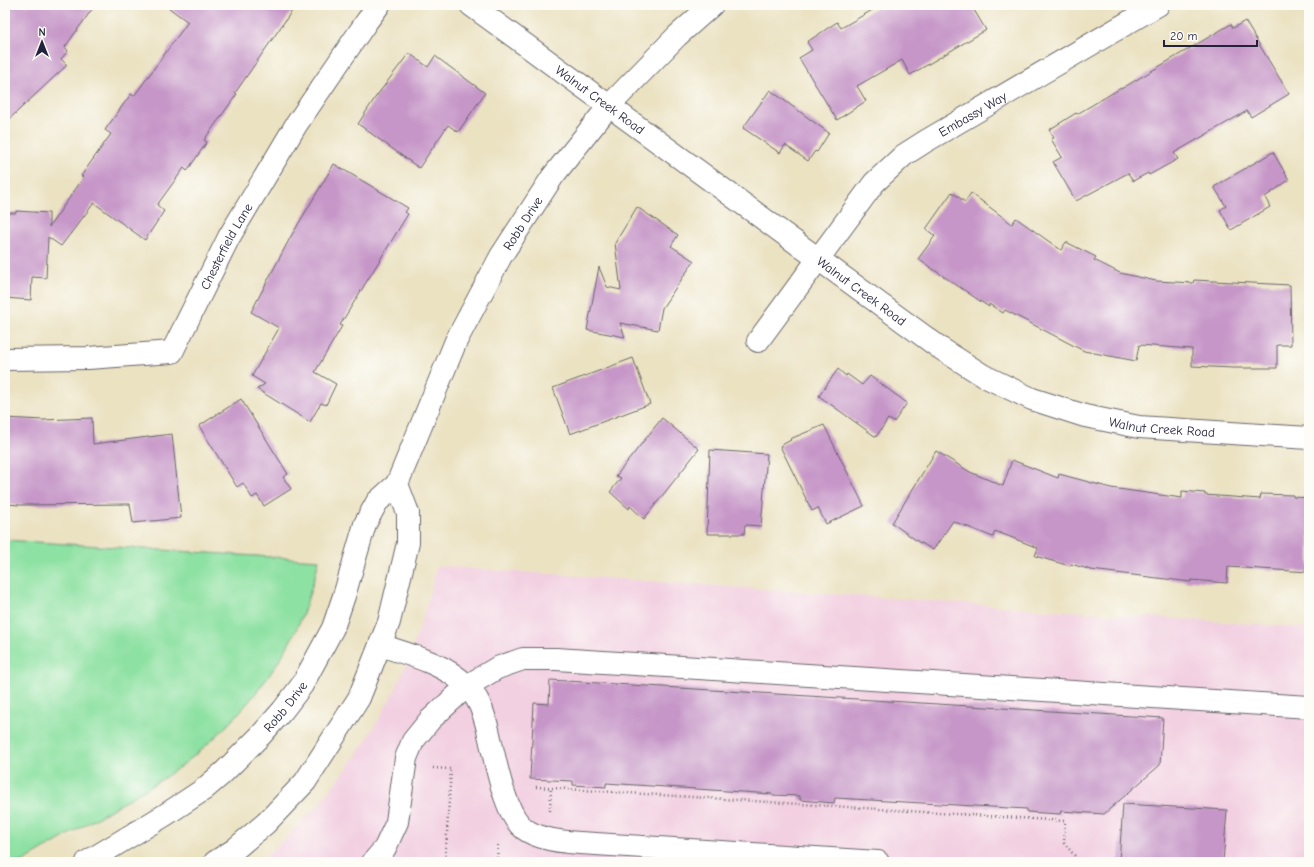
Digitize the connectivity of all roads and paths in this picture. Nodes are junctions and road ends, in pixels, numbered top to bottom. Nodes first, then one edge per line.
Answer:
1 (379, 5) edge
2 (471, 5) edge
3 (712, 5) edge
4 (1158, 5) edge
5 (609, 106) junction
6 (818, 258) junction
7 (758, 341) dead end
8 (5, 359) edge
9 (1309, 438) edge
10 (397, 484) junction
11 (380, 645) junction
12 (467, 686) junction
13 (1309, 706) edge
14 (426, 767) dead end
15 (536, 787) dead end
16 (551, 788) junction
17 (550, 811) dead end
18 (498, 840) dead end
19 (87, 862) edge
20 (215, 862) edge
21 (373, 862) edge
22 (445, 862) edge
23 (498, 862) edge
24 (521, 862) edge
25 (878, 862) edge
26 (1080, 862) edge

1 - 8 street, Chesterfield Lane
2 - 5 street, Walnut Creek Road
3 - 5 street, Robb Drive
4 - 6 street, Embassy Way
5 - 6 street, Walnut Creek Road
5 - 10 street, Robb Drive
6 - 7 street, Embassy Way
6 - 9 street, Walnut Creek Road
10 - 11 street
10 - 19 street, Robb Drive
11 - 12 street
11 - 20 street
12 - 13 street
12 - 21 street
12 - 25 street
14 - 22 path
15 - 16 path
16 - 17 path
16 - 26 path
18 - 23 path
23 - 24 path

